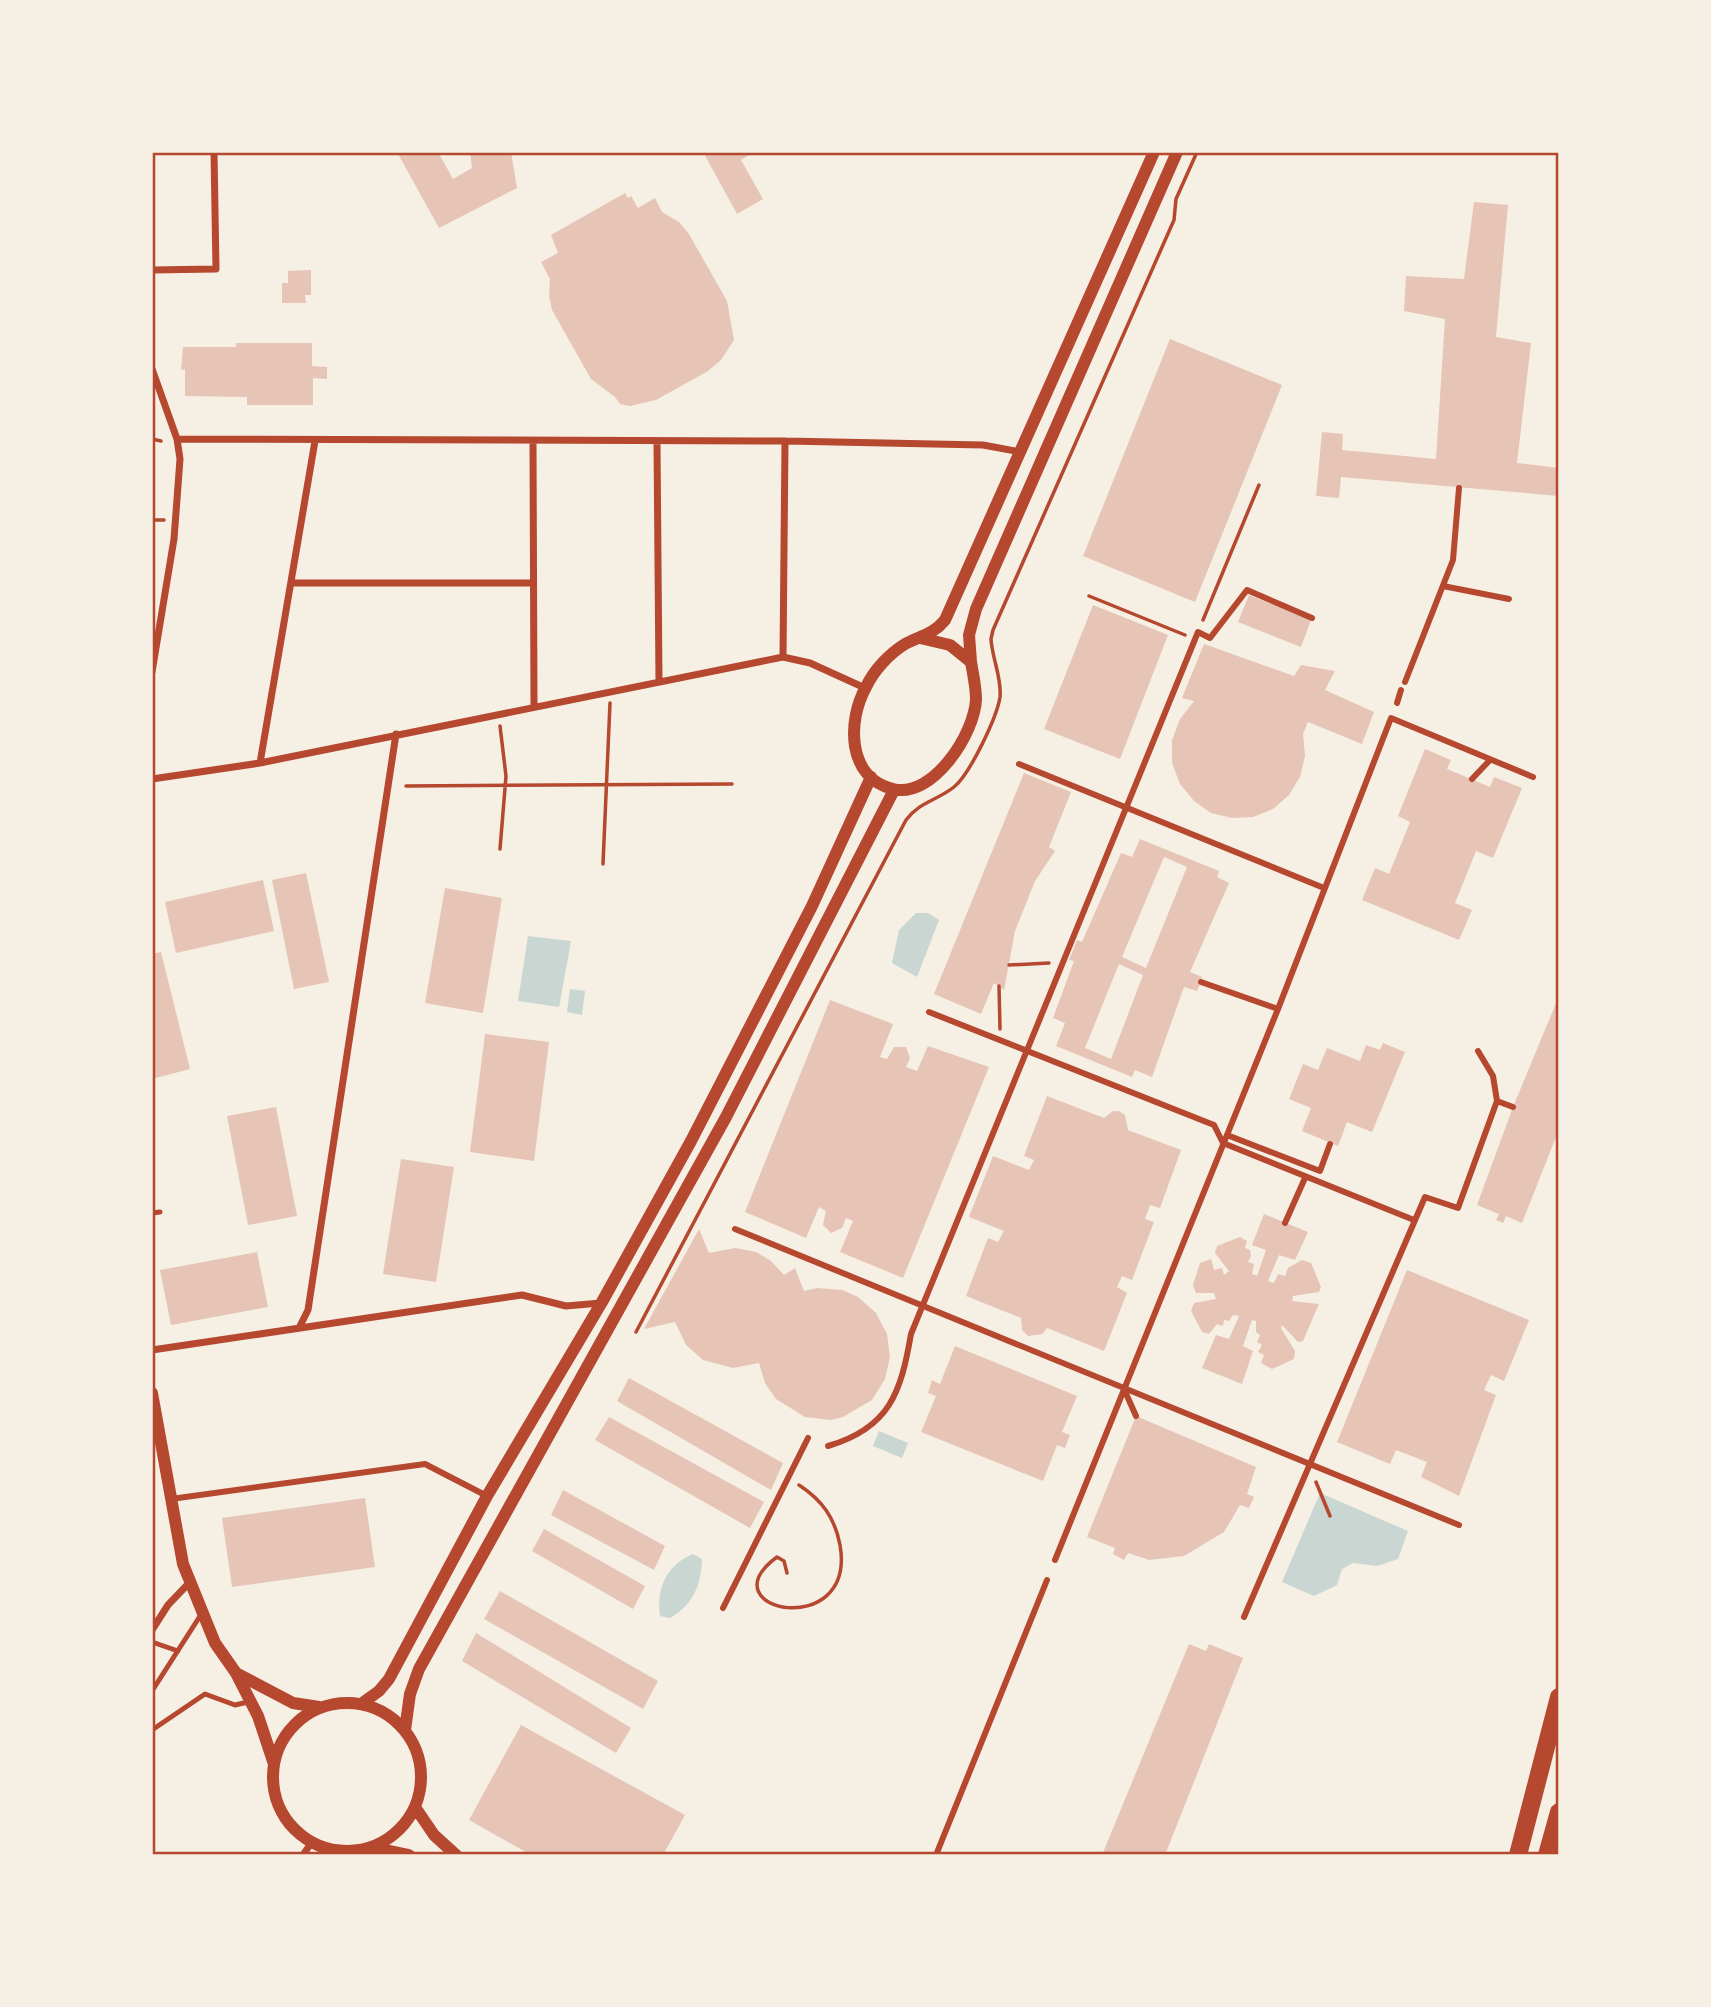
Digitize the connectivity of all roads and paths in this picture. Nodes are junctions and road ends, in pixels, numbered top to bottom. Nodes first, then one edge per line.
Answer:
1 (214, 152) edge
2 (1154, 152) edge
3 (1177, 152) edge
4 (1197, 152) edge
5 (152, 270) edge
6 (152, 369) edge
7 (152, 439) edge
8 (177, 439) junction
9 (161, 440) dead end
10 (315, 440) junction
11 (785, 441) junction
12 (533, 442) junction
13 (657, 443) junction
14 (1021, 453) junction
15 (1259, 485) dead end
16 (1459, 488) dead end
17 (292, 583) junction
18 (532, 583) junction
19 (1443, 586) junction
20 (1089, 596) dead end
21 (1509, 599) dead end
22 (1312, 618) dead end
23 (1196, 636) junction
24 (920, 638) junction
25 (783, 657) junction
26 (971, 662) junction
27 (152, 672) edge
28 (659, 681) junction
29 (1405, 682) dead end
30 (865, 688) junction
31 (610, 690) junction
32 (1401, 690) dead end
33 (1397, 703) dead end
34 (534, 706) junction
35 (498, 714) junction
36 (396, 734) junction
37 (1490, 760) junction
38 (260, 763) junction
39 (1019, 764) dead end
40 (1532, 777) dead end
41 (871, 778) junction
42 (152, 779) edge
43 (1472, 779) dead end
44 (732, 784) dead end
45 (406, 786) dead end
46 (505, 786) junction
47 (607, 786) junction
48 (894, 790) junction
49 (1126, 807) junction
50 (500, 849) dead end
51 (603, 864) dead end
52 (1324, 888) junction
53 (1063, 962) junction
54 (1009, 965) dead end
55 (1200, 982) dead end
56 (999, 986) dead end
57 (1278, 1009) junction
58 (929, 1012) dead end
59 (1000, 1042) junction
60 (1024, 1051) junction
61 (1478, 1051) dead end
62 (1497, 1101) junction
63 (1513, 1107) dead end
64 (1227, 1135) junction
65 (1223, 1143) junction
66 (1330, 1144) dead end
67 (1305, 1178) junction
68 (160, 1212) dead end
69 (152, 1213) edge
70 (1414, 1220) junction
71 (1285, 1223) dead end
72 (735, 1228) dead end
73 (602, 1303) junction
74 (921, 1307) junction
75 (299, 1328) junction
76 (636, 1332) dead end
77 (152, 1350) edge
78 (1124, 1389) junction
79 (152, 1393) edge
80 (1136, 1416) dead end
81 (808, 1438) dead end
82 (828, 1446) dead end
83 (1309, 1465) junction
84 (788, 1478) junction
85 (1320, 1493) dead end
86 (487, 1496) junction
87 (171, 1499) junction
88 (1330, 1516) dead end
89 (1459, 1525) dead end
90 (1055, 1560) dead end
91 (787, 1573) dead end
92 (1047, 1580) dead end
93 (189, 1583) junction
94 (723, 1608) dead end
95 (202, 1613) junction
96 (1244, 1617) dead end
97 (152, 1630) edge
98 (152, 1642) edge
99 (178, 1651) junction
100 (236, 1673) junction
101 (152, 1691) edge
102 (1559, 1697) edge
103 (249, 1701) junction
104 (361, 1704) junction
105 (322, 1707) junction
106 (152, 1730) edge
107 (405, 1730) junction
108 (274, 1764) junction
109 (415, 1807) junction
110 (1559, 1812) edge
111 (312, 1842) junction
112 (371, 1847) junction
113 (303, 1855) edge
114 (409, 1855) edge
115 (456, 1855) edge
116 (936, 1855) edge
117 (1518, 1855) edge
118 (1547, 1855) edge

1 - 5 street
2 - 14 street
3 - 26 street
4 - 76 path
6 - 8 street
7 - 9 path
8 - 10 street
8 - 27 street
10 - 12 street
10 - 17 street
11 - 13 street
11 - 14 street
11 - 25 street
12 - 13 street
12 - 18 street
13 - 28 street
14 - 24 street
15 - 23 path
16 - 19 street
17 - 18 street
17 - 38 street
18 - 34 street
19 - 21 street
19 - 29 street
20 - 23 path
22 - 23 street
23 - 49 street
24 - 26 street
24 - 30 street
25 - 28 street
25 - 30 street
26 - 48 street
28 - 31 street
30 - 41 street
31 - 34 street
31 - 47 path
32 - 33 street
34 - 35 street
35 - 36 street
35 - 46 path
36 - 38 street
36 - 75 street
37 - 40 street
37 - 43 street
37 - 52 street
38 - 42 street
39 - 49 street
41 - 48 street
41 - 73 street
44 - 47 path
45 - 46 path
46 - 47 path
46 - 50 path
47 - 51 path
48 - 107 street
49 - 52 street
49 - 53 street
52 - 57 street
53 - 54 path
53 - 60 street
55 - 57 street
56 - 59 path
57 - 64 street
58 - 59 street
59 - 60 street
60 - 65 street
60 - 74 street
61 - 62 street
62 - 63 street
62 - 70 street
64 - 65 street
64 - 66 street
65 - 67 street
65 - 78 street
67 - 70 street
67 - 71 street
68 - 69 lane
70 - 83 street
72 - 74 street
73 - 75 street
73 - 86 street
74 - 78 street
74 - 82 street
75 - 77 street
78 - 80 street
78 - 83 street
78 - 90 street
79 - 87 street
81 - 84 street
83 - 89 street
83 - 96 street
84 - 91 path
84 - 94 street
85 - 88 path
86 - 87 street
86 - 104 street
87 - 93 street
92 - 116 street
93 - 95 street
93 - 97 street
95 - 99 lane
95 - 100 street
98 - 99 lane
99 - 101 lane
100 - 103 street
100 - 105 street
102 - 117 main road
103 - 106 lane
103 - 108 street
104 - 105 street
104 - 107 street
105 - 108 street
107 - 109 street
108 - 111 street
109 - 112 street
109 - 115 street
110 - 118 main road
111 - 112 street
111 - 113 street
112 - 114 street

